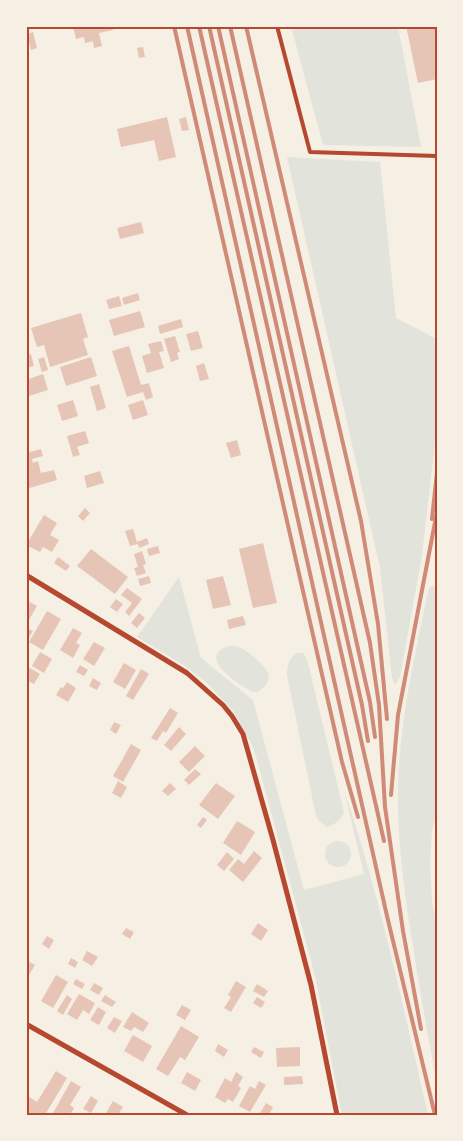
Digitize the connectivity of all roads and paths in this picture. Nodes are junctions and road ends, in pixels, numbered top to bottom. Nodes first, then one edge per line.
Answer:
1 (277, 26) edge
2 (437, 156) edge
3 (26, 575) edge
4 (26, 1024) edge
5 (187, 1115) edge
6 (337, 1115) edge

1 - 2 lane
3 - 6 street
4 - 5 street

